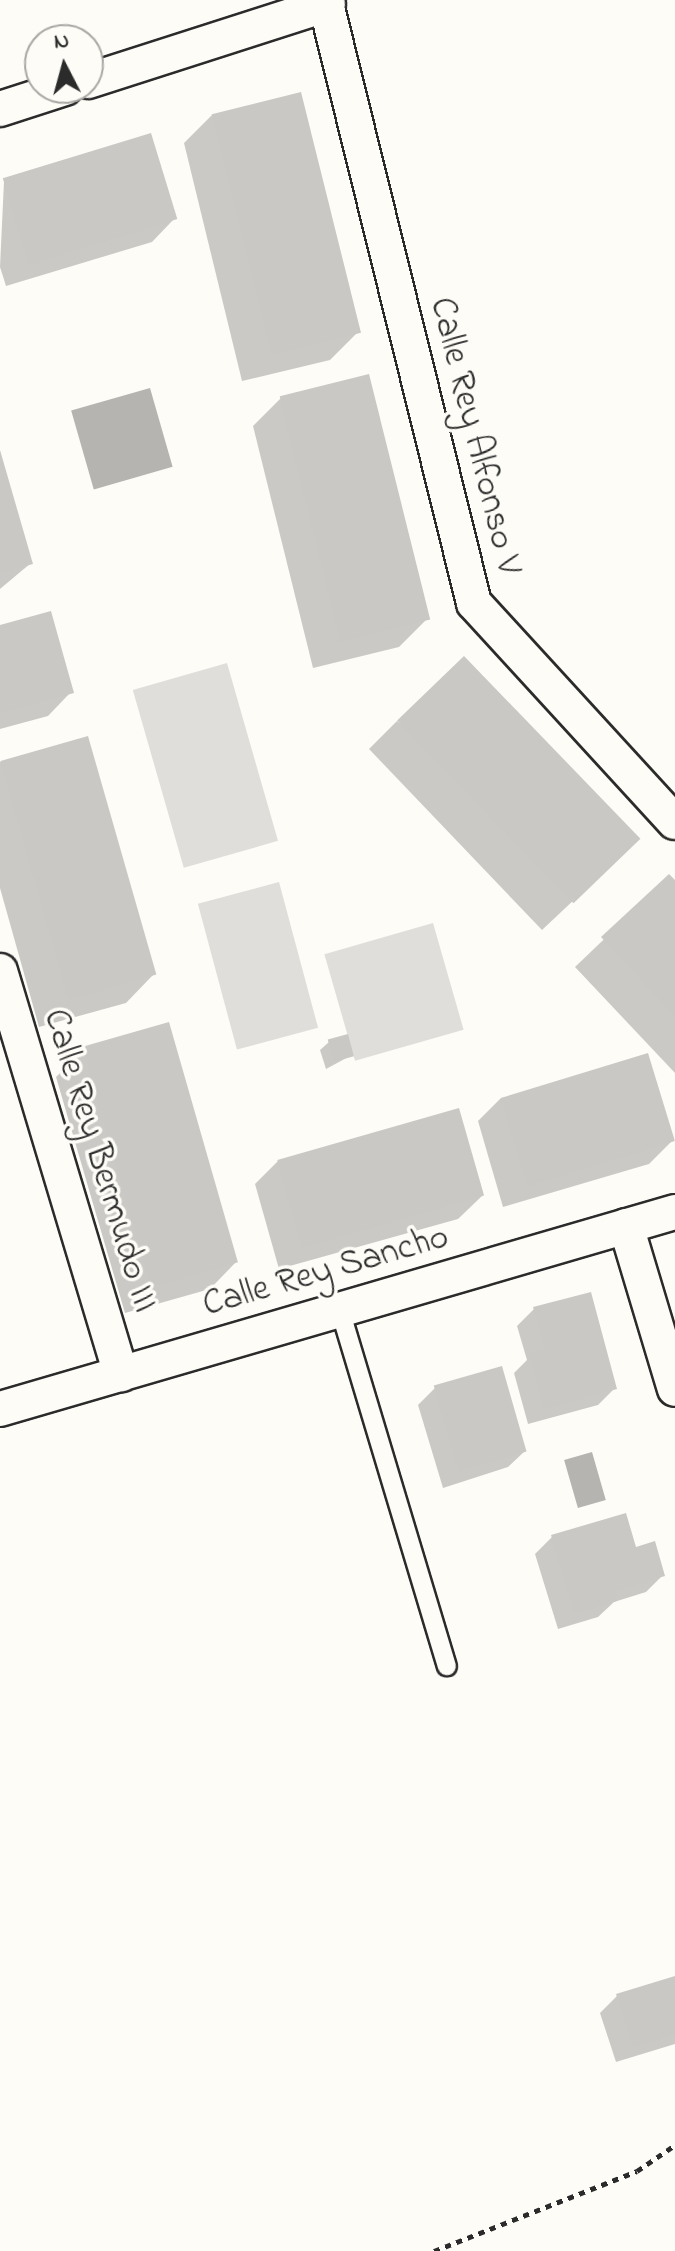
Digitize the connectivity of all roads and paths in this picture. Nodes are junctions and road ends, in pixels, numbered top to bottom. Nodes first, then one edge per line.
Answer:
1 (326, 2) edge
2 (104, 76) edge
3 (24, 101) edge
4 (0, 109) edge
5 (675, 822) edge
6 (0, 971) edge
7 (675, 1212) edge
8 (626, 1226) junction
9 (340, 1310) junction
10 (121, 1374) junction
11 (675, 1389) edge
12 (0, 1409) edge
13 (447, 1666) dead end
14 (675, 2145) edge
15 (434, 2251) edge

1 - 2 street
1 - 5 street, Calle Rey Alfonso V
3 - 4 street
6 - 10 street, Calle Rey Bermudo III
7 - 8 street, Calle Rey Sancho
8 - 9 street, Calle Rey Sancho
8 - 11 street
9 - 10 street, Calle Rey Sancho
9 - 13 lane
10 - 12 street, Calle Rey Sancho
14 - 15 path

